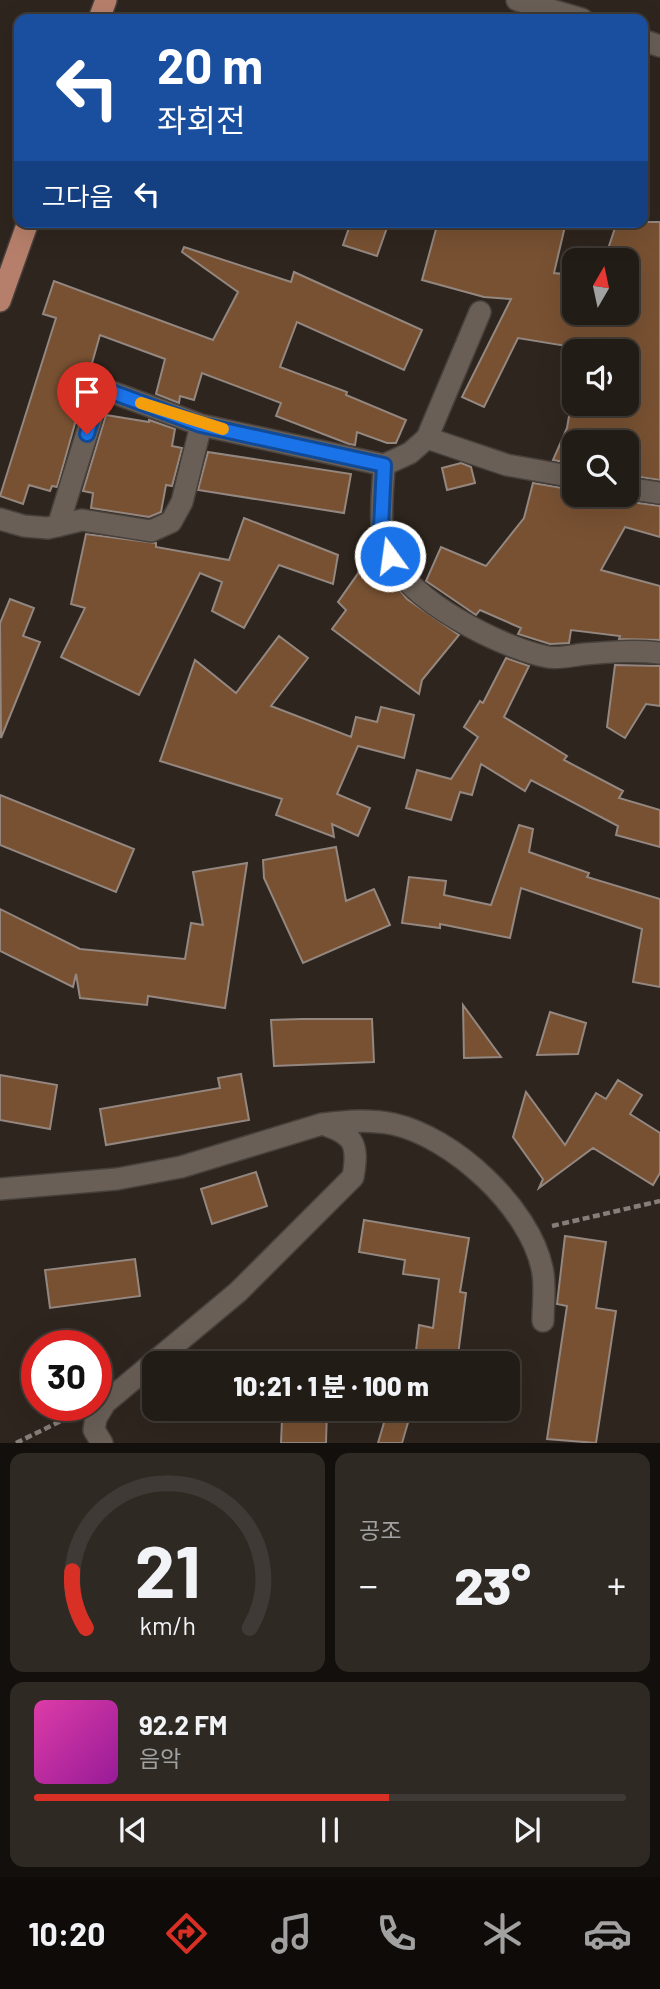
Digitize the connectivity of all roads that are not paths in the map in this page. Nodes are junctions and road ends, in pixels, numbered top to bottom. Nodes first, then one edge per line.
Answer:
1 (517, 0) edge
2 (565, 14) edge
3 (26, 228) edge
4 (0, 301) edge
5 (480, 312) dead end
6 (201, 425) junction
7 (427, 438) junction
8 (384, 465) junction
9 (562, 475) edge
10 (639, 490) edge
11 (660, 493) edge
12 (0, 519) edge
13 (58, 526) junction
14 (660, 653) edge
15 (321, 1124) junction
16 (0, 1189) edge
17 (543, 1321) dead end
18 (102, 1443) edge

1 - 2 street
3 - 4 main road
5 - 7 street
6 - 8 street
6 - 13 street
6 - 13 street
7 - 8 street
7 - 9 street
8 - 14 street
10 - 11 street
12 - 13 street
15 - 16 street
15 - 17 street
15 - 18 street

